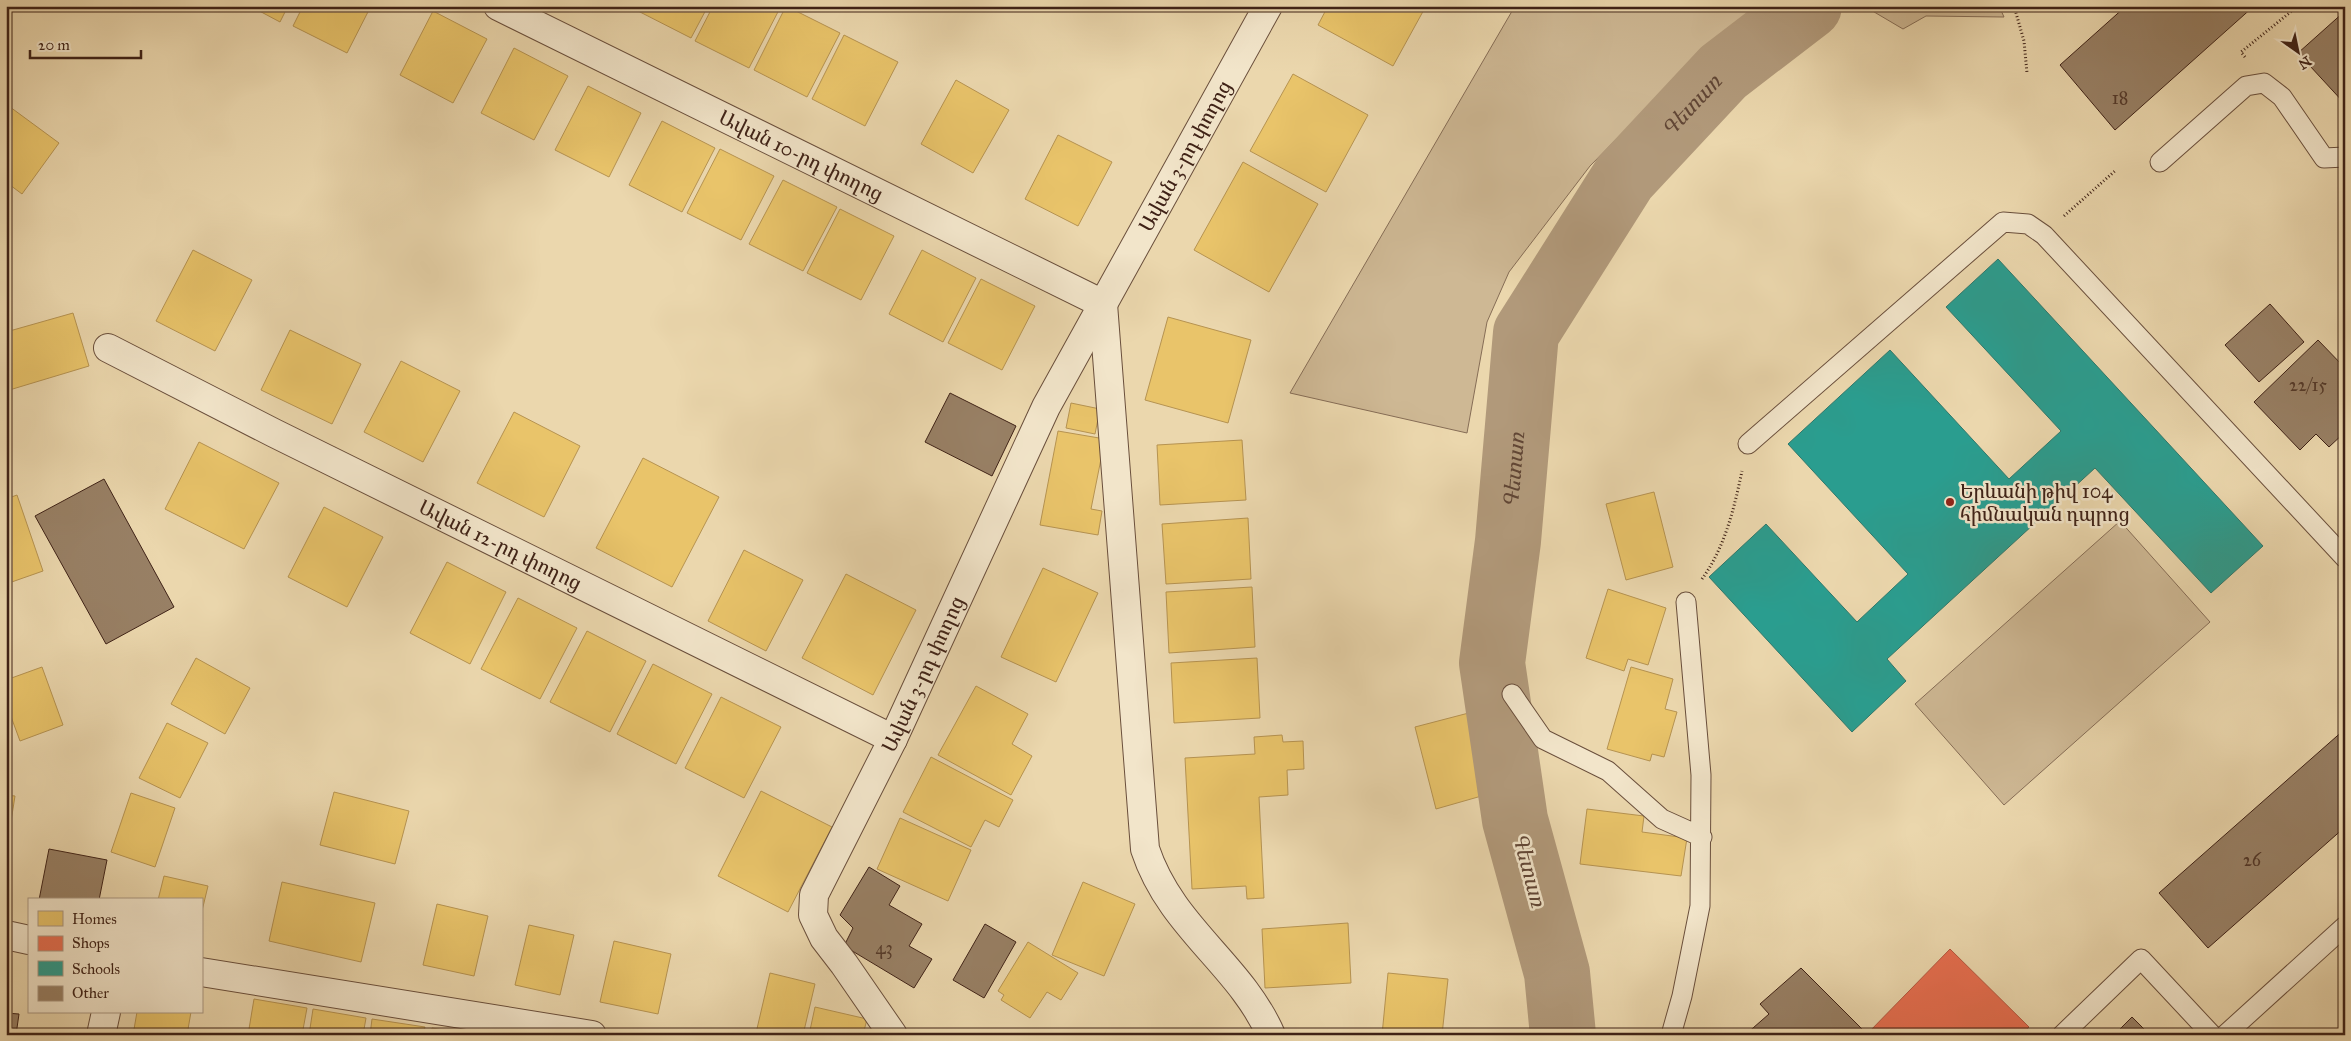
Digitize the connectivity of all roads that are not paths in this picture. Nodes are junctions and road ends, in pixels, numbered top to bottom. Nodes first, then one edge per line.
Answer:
1 (498, 6) edge
2 (1268, 6) edge
3 (2345, 157) edge
4 (2160, 162) dead end
5 (1102, 304) junction
6 (108, 348) dead end
7 (1748, 444) road end
8 (2345, 558) edge
9 (1686, 602) road end
10 (1512, 694) dead end
11 (893, 738) junction
12 (1702, 837) junction
13 (2345, 926) edge
14 (6, 935) edge
15 (28, 940) edge
16 (202, 972) edge
17 (106, 1014) edge
18 (102, 1035) edge
19 (592, 1035) edge
20 (893, 1035) edge
21 (1271, 1035) edge
22 (1671, 1035) edge
23 (2062, 1035) edge
24 (2212, 1035) edge
25 (2225, 1035) edge

1 - 5 street, Ավան 10-րդ փողոց
2 - 5 street, Ավան 3-րդ փողոց
3 - 4 lane
5 - 11 street, Ավան 3-րդ փողոց
5 - 21 street
6 - 11 street, Ավան 12-րդ փողոց
7 - 8 lane
9 - 12 lane
10 - 12 lane
11 - 20 street, Ավան 3-րդ փողոց
12 - 22 lane
13 - 25 lane
14 - 15 street
16 - 19 street
17 - 18 street
23 - 24 lane

